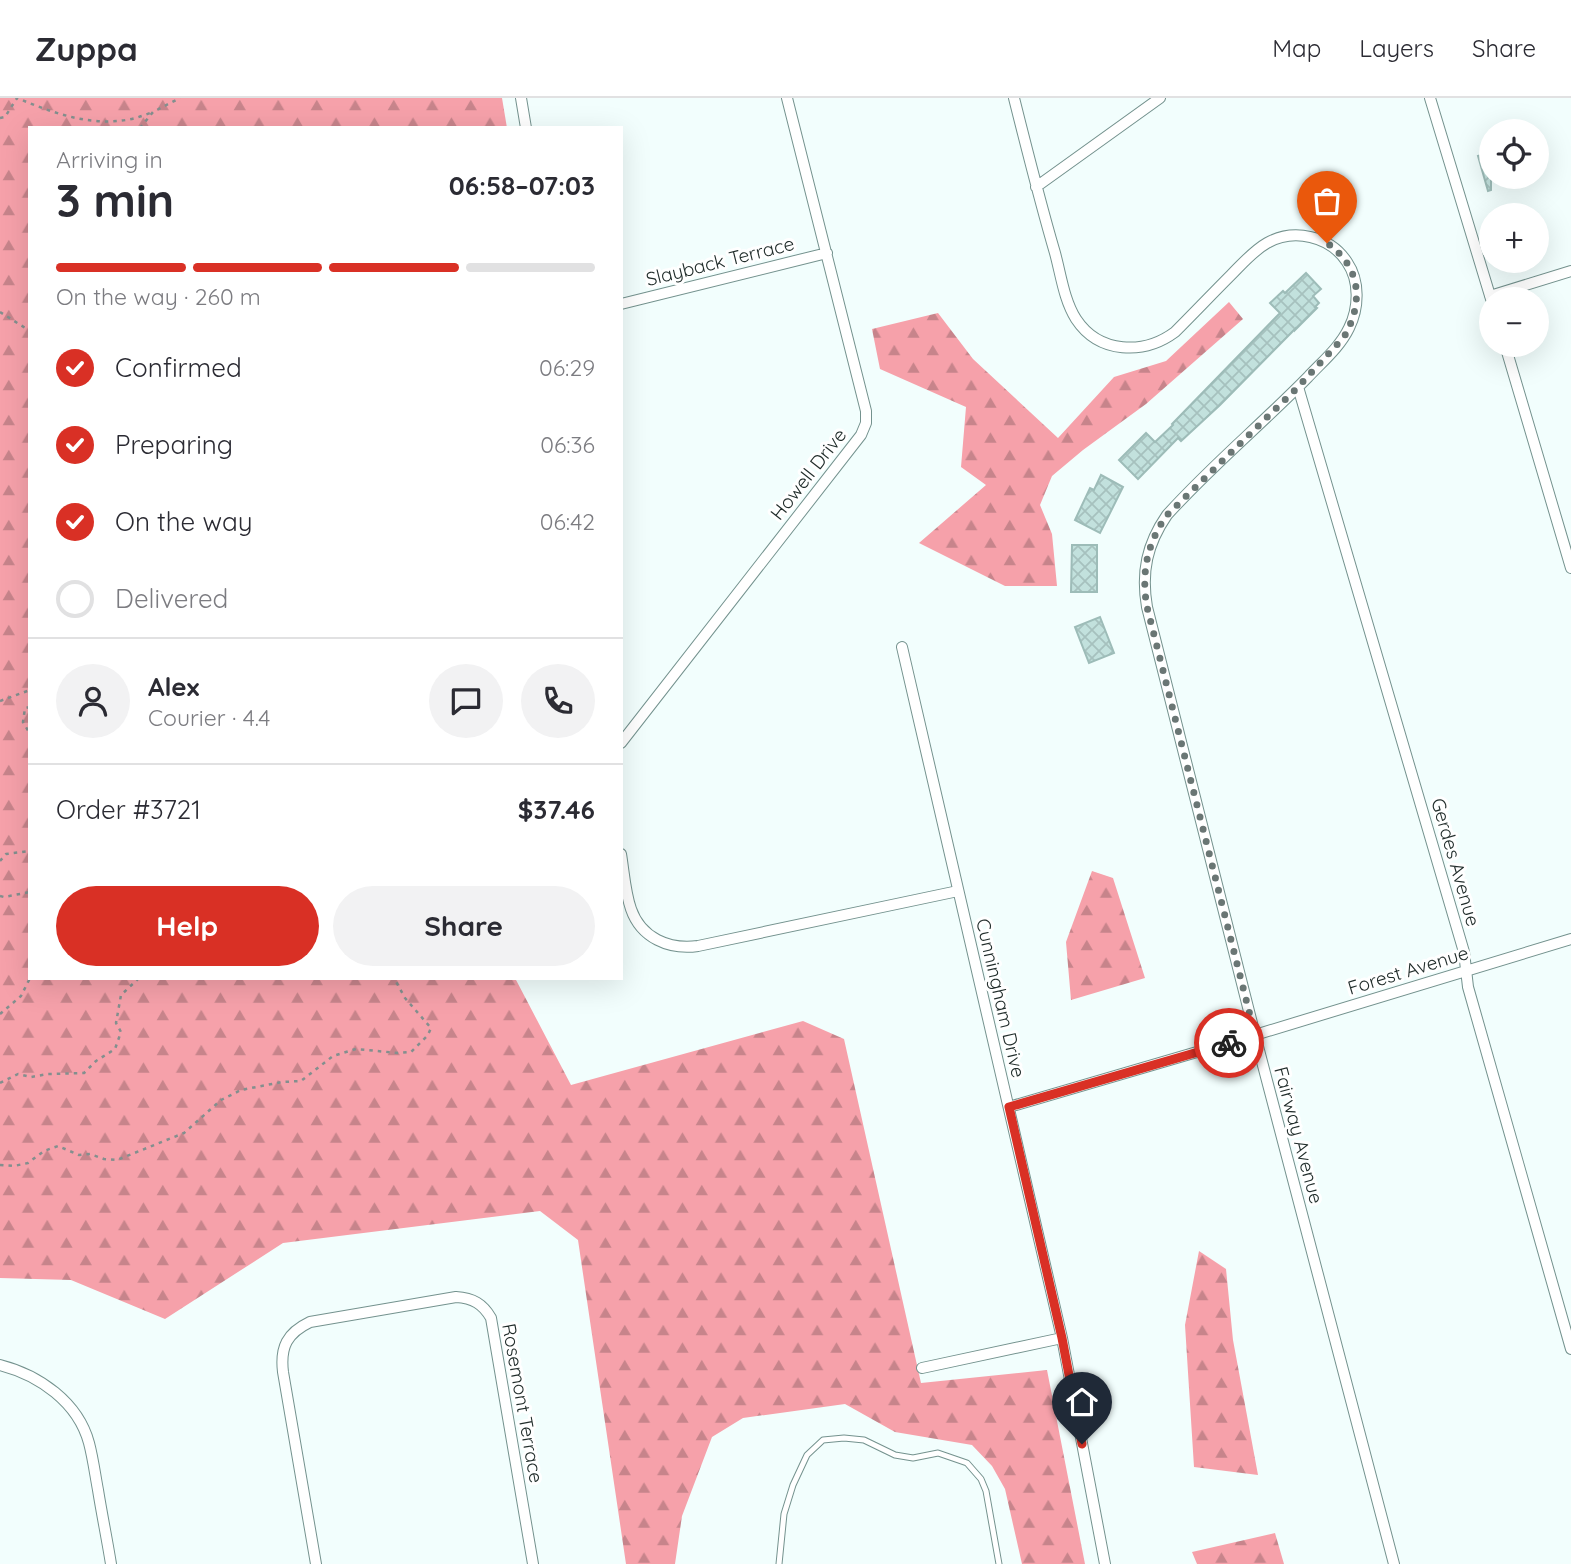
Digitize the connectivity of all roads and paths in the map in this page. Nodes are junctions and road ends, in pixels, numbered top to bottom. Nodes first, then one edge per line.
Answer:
1 (180, 98) edge
2 (521, 98) edge
3 (787, 98) edge
4 (1014, 98) edge
5 (1160, 98) edge
6 (1430, 98) edge
7 (153, 112) junction
8 (0, 118) edge
9 (142, 126) edge
10 (526, 126) edge
11 (1036, 187) junction
12 (827, 253) junction
13 (1571, 271) edge
14 (1488, 287) edge
15 (1524, 287) edge
16 (623, 304) edge
17 (0, 312) edge
18 (28, 330) edge
19 (1509, 357) edge
20 (1298, 387) junction
21 (1571, 568) edge
22 (902, 647) dead end
23 (28, 691) edge
24 (0, 701) edge
25 (28, 707) edge
26 (28, 731) edge
27 (623, 740) edge
28 (28, 851) edge
29 (0, 861) edge
30 (623, 866) edge
31 (958, 891) junction
32 (28, 892) edge
33 (0, 896) edge
34 (1571, 939) edge
35 (1466, 970) junction
36 (29, 980) edge
37 (137, 980) edge
38 (395, 980) edge
39 (0, 1014) edge
40 (1255, 1035) junction
41 (0, 1083) edge
42 (1009, 1107) junction
43 (0, 1165) edge
44 (1062, 1338) junction
45 (1571, 1349) edge
46 (0, 1365) edge
47 (922, 1368) dead end
48 (111, 1564) edge
49 (316, 1564) edge
50 (533, 1564) edge
51 (779, 1564) edge
52 (999, 1564) edge
53 (1105, 1564) edge
54 (1394, 1564) edge

1 - 7 path
2 - 10 street
3 - 12 street, Howell Drive
4 - 11 street, Fairway Avenue
5 - 11 street
6 - 14 street
7 - 8 path
7 - 9 path
11 - 20 street, Fairway Avenue
12 - 16 street, Slayback Terrace
12 - 27 street, Howell Drive
13 - 15 street
17 - 18 path
19 - 21 street
20 - 35 street, Gerdes Avenue
20 - 40 street, Fairway Avenue
22 - 31 street, Cunningham Drive
23 - 24 path
25 - 26 path
28 - 29 path
30 - 31 street
31 - 42 street, Cunningham Drive
32 - 33 path
34 - 35 street, Forest Avenue
35 - 40 street, Forest Avenue
35 - 45 street, Gerdes Avenue
36 - 39 path
37 - 41 path
38 - 43 path
40 - 42 street, Forest Avenue
40 - 54 street, Fairway Avenue
42 - 44 street, Cunningham Drive
44 - 47 street
44 - 53 street, Cunningham Drive
46 - 48 street
49 - 50 street, Rosemont Terrace
51 - 52 lane

